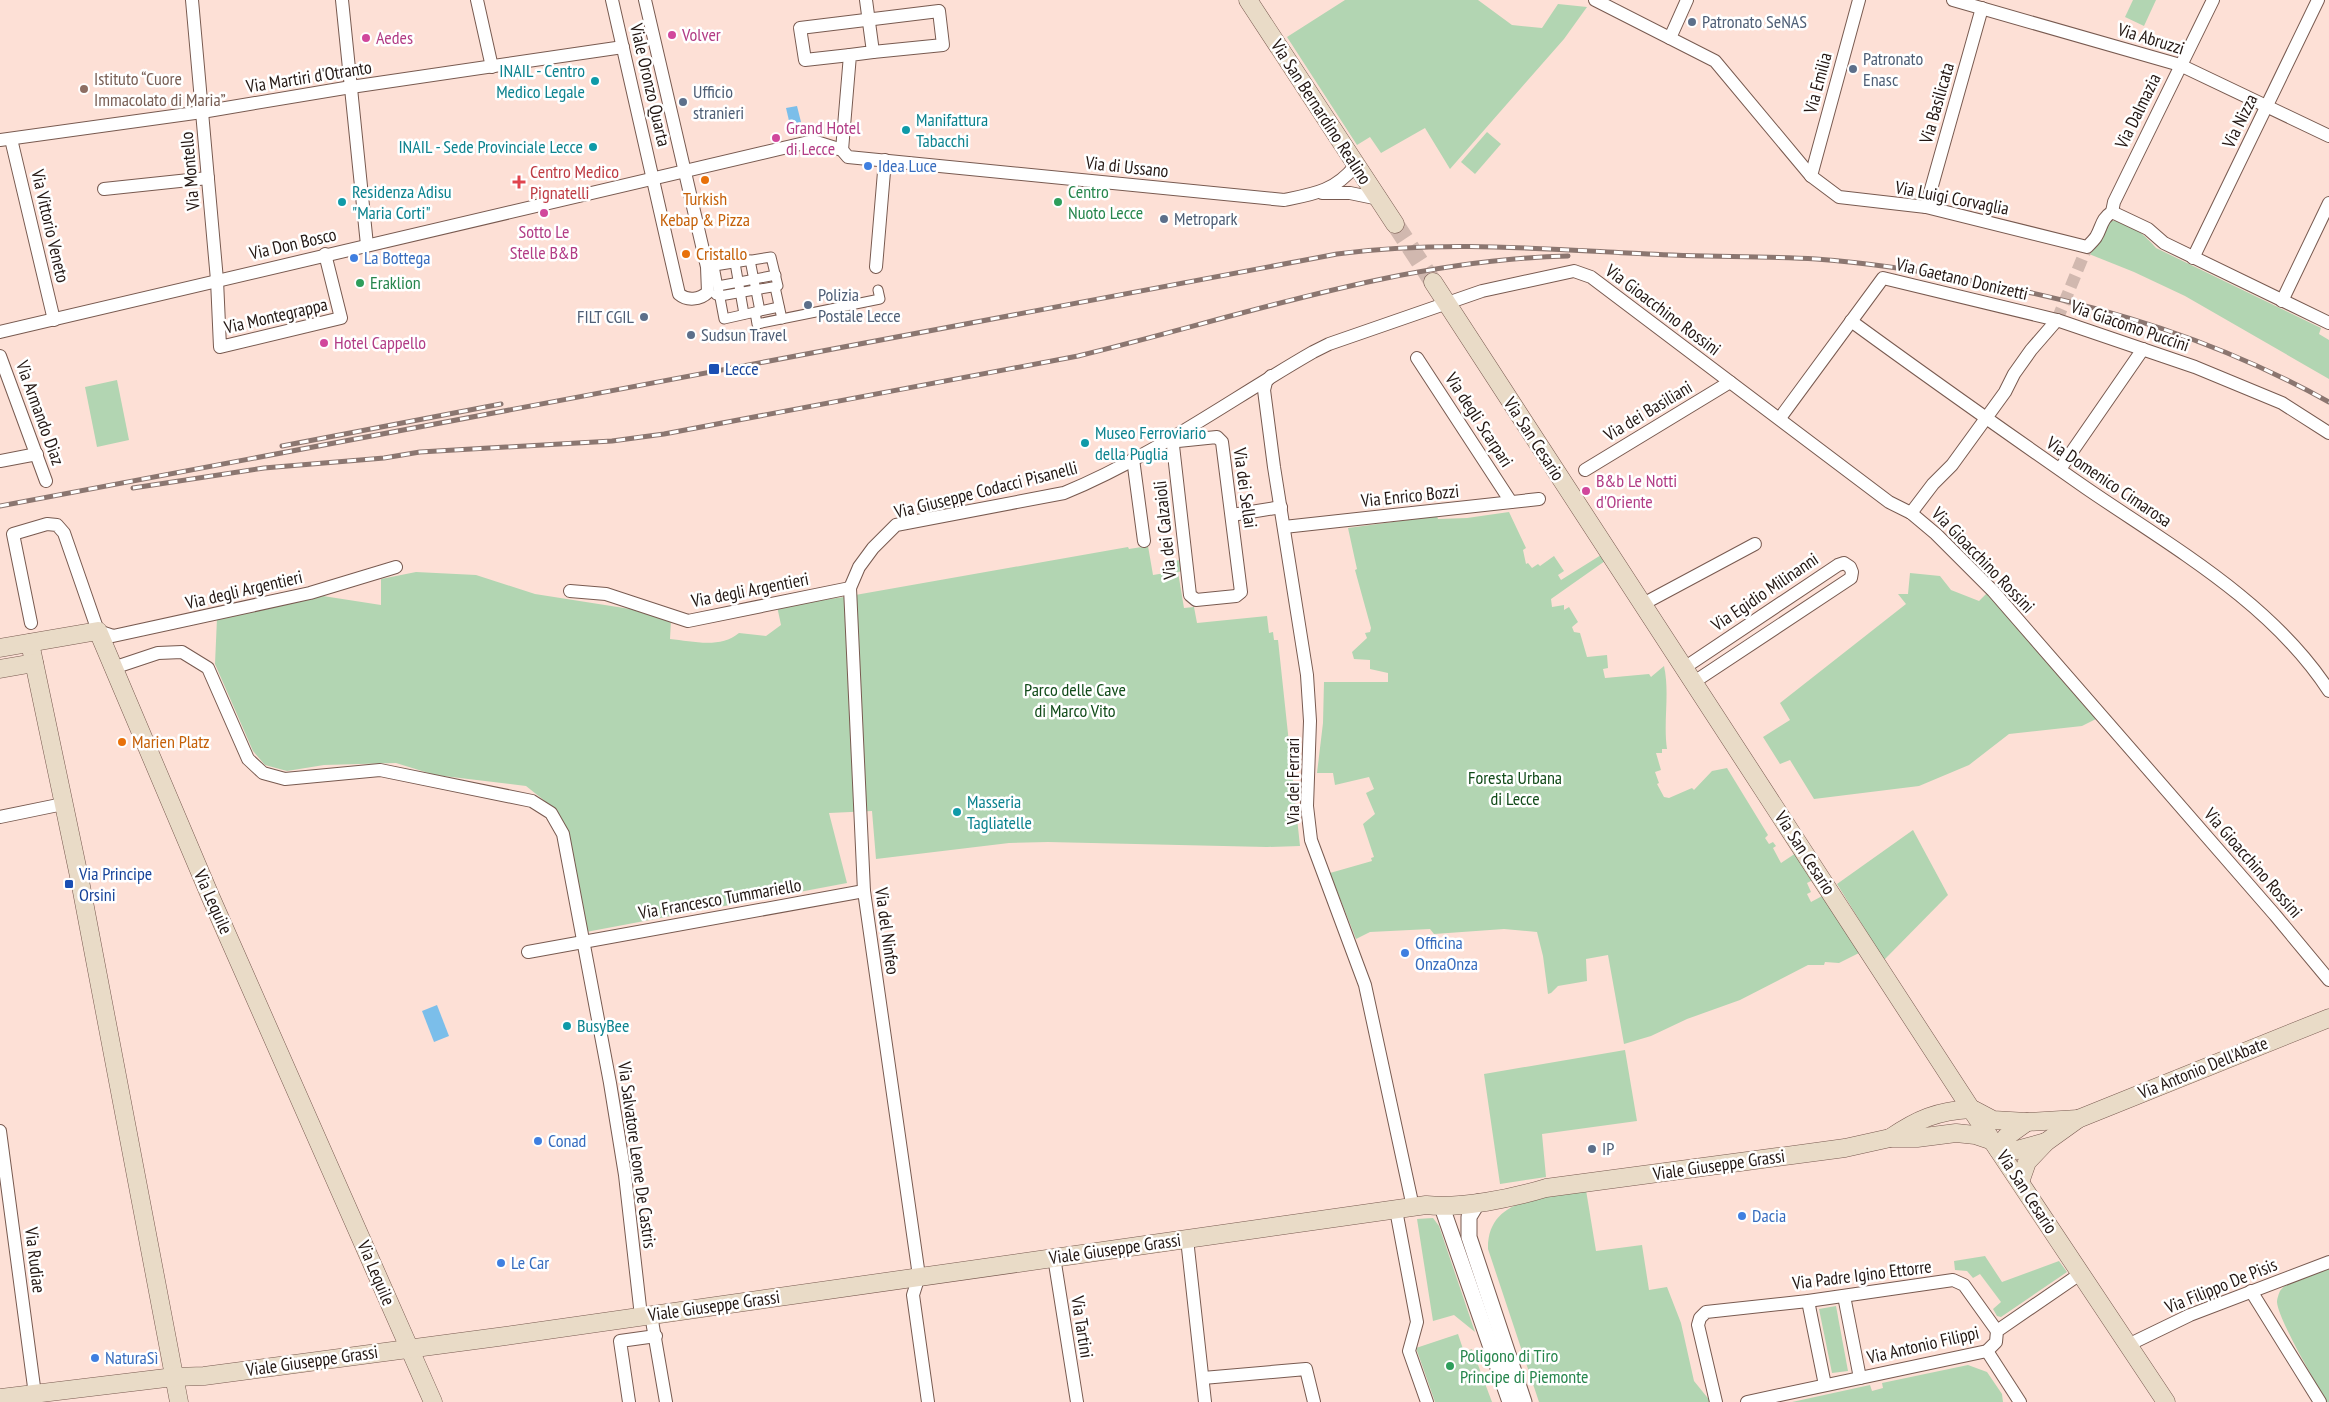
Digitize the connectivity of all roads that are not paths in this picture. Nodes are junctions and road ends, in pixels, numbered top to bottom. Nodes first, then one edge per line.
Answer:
1 (192, 0) edge
2 (342, 0) edge
3 (477, 0) edge
4 (612, 0) edge
5 (645, 0) edge
6 (866, 0) edge
7 (1248, 0) edge
8 (1595, 0) edge
9 (1688, 0) edge
10 (1859, 0) edge
11 (1953, 0) edge
12 (2212, 0) edge
13 (2318, 0) edge
14 (1982, 8) junction
15 (868, 18) junction
16 (1670, 38) junction
17 (623, 47) junction
18 (873, 52) junction
19 (850, 55) junction
20 (2180, 65) junction
21 (492, 68) junction
22 (351, 87) junction
23 (2266, 106) junction
24 (202, 112) junction
25 (2329, 136) edge
26 (5, 140) edge
27 (842, 150) junction
28 (885, 160) junction
29 (1355, 166) junction
30 (686, 171) junction
31 (1812, 176) junction
32 (208, 178) junction
33 (654, 178) junction
34 (104, 189) dead end
35 (1319, 193) junction
36 (1378, 199) junction
37 (2329, 202) edge
38 (1926, 207) junction
39 (2112, 212) junction
40 (1395, 224) tunnel mouth
41 (367, 245) junction
42 (325, 254) junction
43 (2193, 258) junction
44 (750, 260) junction
45 (735, 263) junction
46 (709, 265) junction
47 (876, 266) dead end
48 (776, 275) junction
49 (754, 279) junction
50 (217, 280) junction
51 (738, 282) junction
52 (1433, 282) tunnel mouth
53 (775, 286) junction
54 (756, 290) junction
55 (878, 290) dead end
56 (716, 291) junction
57 (740, 292) junction
58 (2282, 301) junction
59 (1446, 302) junction
60 (779, 307) junction
61 (758, 312) junction
62 (744, 314) junction
63 (782, 319) junction
64 (54, 320) junction
65 (2057, 320) junction
66 (1851, 321) junction
67 (2329, 323) edge
68 (0, 332) edge
69 (2143, 349) junction
70 (0, 356) edge
71 (1417, 358) dead end
72 (1271, 376) junction
73 (1730, 382) junction
74 (1780, 418) junction
75 (1985, 418) junction
76 (2329, 433) edge
77 (1172, 437) junction
78 (37, 454) junction
79 (1133, 459) junction
80 (0, 461) edge
81 (1584, 470) dead end
82 (2060, 470) junction
83 (46, 481) dead end
84 (1540, 499) dead end
85 (1511, 502) junction
86 (1280, 507) junction
87 (1911, 513) junction
88 (1232, 515) junction
89 (1284, 527) junction
90 (1144, 541) dead end
91 (1756, 544) dead end
92 (396, 567) dead end
93 (850, 588) junction
94 (570, 591) dead end
95 (1241, 592) joint
96 (1643, 604) junction
97 (31, 623) dead end
98 (98, 631) junction
99 (30, 643) junction
100 (0, 648) edge
101 (34, 663) junction
102 (113, 668) junction
103 (0, 670) edge
104 (1689, 675) junction
105 (2329, 691) edge
106 (63, 804) junction
107 (0, 817) edge
108 (864, 891) junction
109 (583, 941) junction
110 (528, 952) dead end
111 (2329, 980) edge
112 (2329, 1018) edge
113 (1971, 1109) junction
114 (2078, 1119) junction
115 (2027, 1122) junction
116 (1956, 1134) junction
117 (1, 1136) edge
118 (1890, 1138) junction
119 (2046, 1142) junction
120 (1996, 1145) junction
121 (2020, 1182) junction
122 (1546, 1188) junction
123 (1478, 1202) junction
124 (1419, 1207) junction
125 (1187, 1239) junction
126 (1054, 1257) junction
127 (2329, 1262) edge
128 (2080, 1274) junction
129 (919, 1276) junction
130 (2251, 1291) junction
131 (1844, 1296) junction
132 (1808, 1302) junction
133 (646, 1316) junction
134 (1997, 1331) junction
135 (656, 1336) junction
136 (2128, 1345) junction
137 (409, 1348) junction
138 (1986, 1351) junction
139 (174, 1377) junction
140 (1203, 1378) junction
141 (1860, 1378) junction
142 (1825, 1385) junction
143 (35, 1397) edge
144 (0, 1398) edge
145 (179, 1402) edge
146 (432, 1402) edge
147 (629, 1402) edge
148 (666, 1402) edge
149 (928, 1402) edge
150 (1076, 1402) edge
151 (1205, 1402) edge
152 (1314, 1402) edge
153 (1427, 1402) edge
154 (1510, 1402) edge
155 (1524, 1402) edge
156 (1716, 1402) edge
157 (1747, 1402) edge
158 (2020, 1402) edge
159 (2166, 1402) edge
160 (2320, 1402) edge

1 - 24 street, Via Montello
2 - 22 street
3 - 21 street
4 - 17 street, Viale Oronzo Quarta
5 - 30 street, Viale Oronzo Quarta
6 - 15 street
7 - 29 main road, Via San Bernardino Realino
8 - 16 street, Via Luigi Corvaglia
9 - 16 street
10 - 31 street, Via Emilia
11 - 14 street, Via Abruzzi
12 - 20 street, Via Dalmazia
13 - 23 street, Via Nizza
14 - 20 street, Via Abruzzi
14 - 38 street, Via Basilicata
15 - 18 street
15 - 18 street
15 - 19 street
16 - 31 street, Via Luigi Corvaglia
17 - 21 street, Via Martiri d'Otranto
17 - 33 street, Viale Oronzo Quarta
18 - 19 street
19 - 27 street
20 - 23 street, Via Abruzzi
20 - 39 street, Via Dalmazia
21 - 22 street, Via Martiri d'Otranto
22 - 24 street, Via Martiri d'Otranto
22 - 41 street
23 - 25 street, Via Abruzzi
23 - 43 street, Via Nizza
24 - 26 street, Via Martiri d'Otranto
24 - 32 street, Via Montello
26 - 64 street, Via Vittorio Veneto
27 - 28 street, Via di Ussano
27 - 30 street, Via di Ussano
28 - 35 street, Via di Ussano
28 - 47 street
29 - 35 street, Via di Ussano
29 - 36 main road, Via San Bernardino Realino
30 - 33 street
30 - 46 street, Viale Oronzo Quarta
31 - 38 street, Via Luigi Corvaglia
32 - 34 street
32 - 50 street, Via Montello
33 - 41 street, Via Don Bosco
33 - 56 street, Viale Oronzo Quarta
35 - 36 street
36 - 40 main road, Via San Bernardino Realino
37 - 58 street
38 - 39 street, Via Luigi Corvaglia
39 - 43 street
41 - 42 street, Via Don Bosco
42 - 50 street, Via Don Bosco
42 - 50 street, Via Montegrappa
43 - 58 street
44 - 45 street
44 - 48 street
44 - 49 street
45 - 46 street
45 - 51 street
46 - 56 street, Viale Oronzo Quarta
48 - 49 street
48 - 53 street
49 - 51 street
49 - 54 street
50 - 64 street, Via Don Bosco
51 - 56 street
51 - 57 street
52 - 59 main road
53 - 54 street
53 - 60 street
54 - 57 street
54 - 61 street
55 - 63 street
56 - 57 street
56 - 62 street
57 - 62 street
58 - 67 street
59 - 72 street, Via Giuseppe Codacci Pisanelli
59 - 73 street, Via Gioacchino Rossini
59 - 96 main road, Via San Cesario
60 - 61 street
60 - 63 street
61 - 62 street
61 - 63 street
64 - 68 street, Via Don Bosco
65 - 66 street, Via Gaetano Donizetti
65 - 69 street, Via Giacomo Puccini
65 - 75 street, Via Giacomo Puccini
66 - 74 street, Via Gaetano Donizetti
66 - 75 street, Via Domenico Cimarosa
69 - 76 street, Via Giacomo Puccini
69 - 82 street
70 - 78 street, Via Armando Diaz
71 - 85 street, Via degli Scarpari
72 - 77 street, Via Giuseppe Codacci Pisanelli
72 - 86 street, Via dei Ferrari
73 - 74 street, Via Gioacchino Rossini
73 - 81 street, Via dei Basiliani
74 - 87 street, Via Gioacchino Rossini
75 - 82 street, Via Domenico Cimarosa
75 - 87 street, Via Giacomo Puccini
77 - 79 street, Via Giuseppe Codacci Pisanelli
77 - 88 street, Via dei Sellai
77 - 95 street, Via dei Calzaioli
78 - 80 street
78 - 83 street, Via Armando Diaz
79 - 90 street
79 - 93 street, Via Giuseppe Codacci Pisanelli
82 - 105 street, Via Domenico Cimarosa
84 - 85 street, Via Enrico Bozzi
85 - 89 street, Via Enrico Bozzi
86 - 88 street
86 - 89 street, Via dei Ferrari
87 - 111 street, Via Gioacchino Rossini
88 - 95 street, Via dei Sellai
89 - 124 street, Via dei Ferrari
91 - 96 street
92 - 98 street, Via degli Argentieri
93 - 94 street, Via degli Argentieri
93 - 108 street, Via del Ninfeo
96 - 104 main road, Via San Cesario
97 - 98 street, Via Lequile
98 - 99 main road
98 - 102 main road, Via Lequile
99 - 100 main road
99 - 101 main road
101 - 103 main road
101 - 106 main road
102 - 109 street
102 - 137 main road, Via Lequile
104 - 104 street, Via Egidio Milinanni
104 - 113 main road, Via San Cesario
106 - 107 street
106 - 139 main road
108 - 109 street, Via Francesco Tummariello
108 - 129 street, Via del Ninfeo
109 - 110 street, Via Francesco Tummariello
109 - 133 street, Via Salvatore Leone De Castris
112 - 114 main road, Via Antonio Dell'Abate
113 - 115 main road, Via Antonio Dell'Abate
113 - 116 main road
113 - 118 main road, Viale Giuseppe Grassi
113 - 120 main road, Via San Cesario
114 - 115 main road, Via Antonio Dell'Abate
114 - 119 main road, Via Antonio Dell'Abate
115 - 120 main road
116 - 118 main road, Viale Giuseppe Grassi
116 - 120 main road, Viale Giuseppe Grassi
117 - 143 street, Via Rudiae
118 - 122 main road, Viale Giuseppe Grassi
119 - 120 main road, Via Antonio Dell'Abate
119 - 121 main road, Via Antonio Dell'Abate
120 - 121 main road, Via San Cesario
121 - 128 main road, Via San Cesario
122 - 123 main road, Viale Giuseppe Grassi
122 - 124 main road, Viale Giuseppe Grassi
123 - 124 main road, Viale Giuseppe Grassi
123 - 155 street
124 - 125 main road, Viale Giuseppe Grassi
124 - 153 street, Via dei Ferrari
124 - 154 street
125 - 126 main road, Viale Giuseppe Grassi
125 - 140 street
126 - 129 main road, Viale Giuseppe Grassi
126 - 150 street, Via Tartini
127 - 130 street, Via Filippo De Pisis
128 - 134 street, Via Antonio Filippi
128 - 136 main road, Via San Cesario
129 - 133 main road, Viale Giuseppe Grassi
129 - 149 street
130 - 136 street, Via Filippo De Pisis
130 - 160 street
131 - 132 street, Via Padre Igino Ettorre
131 - 134 street, Via Padre Igino Ettorre
131 - 141 street
132 - 142 street
132 - 156 street, Via Padre Igino Ettorre
133 - 135 street, Via Salvatore Leone De Castris
133 - 137 main road, Viale Giuseppe Grassi
134 - 138 street, Via Antonio Filippi
135 - 147 street
135 - 148 street, Via Salvatore Leone De Castris
136 - 159 main road, Via San Cesario
137 - 139 main road, Viale Giuseppe Grassi
137 - 146 main road, Via Lequile
138 - 141 street, Via Antonio Filippi
138 - 158 street
139 - 143 main road, Viale Giuseppe Grassi
139 - 145 main road
140 - 151 street
140 - 152 street
141 - 142 street, Via Antonio Filippi
142 - 157 street, Via Antonio Filippi
143 - 144 main road, Viale Giuseppe Grassi

